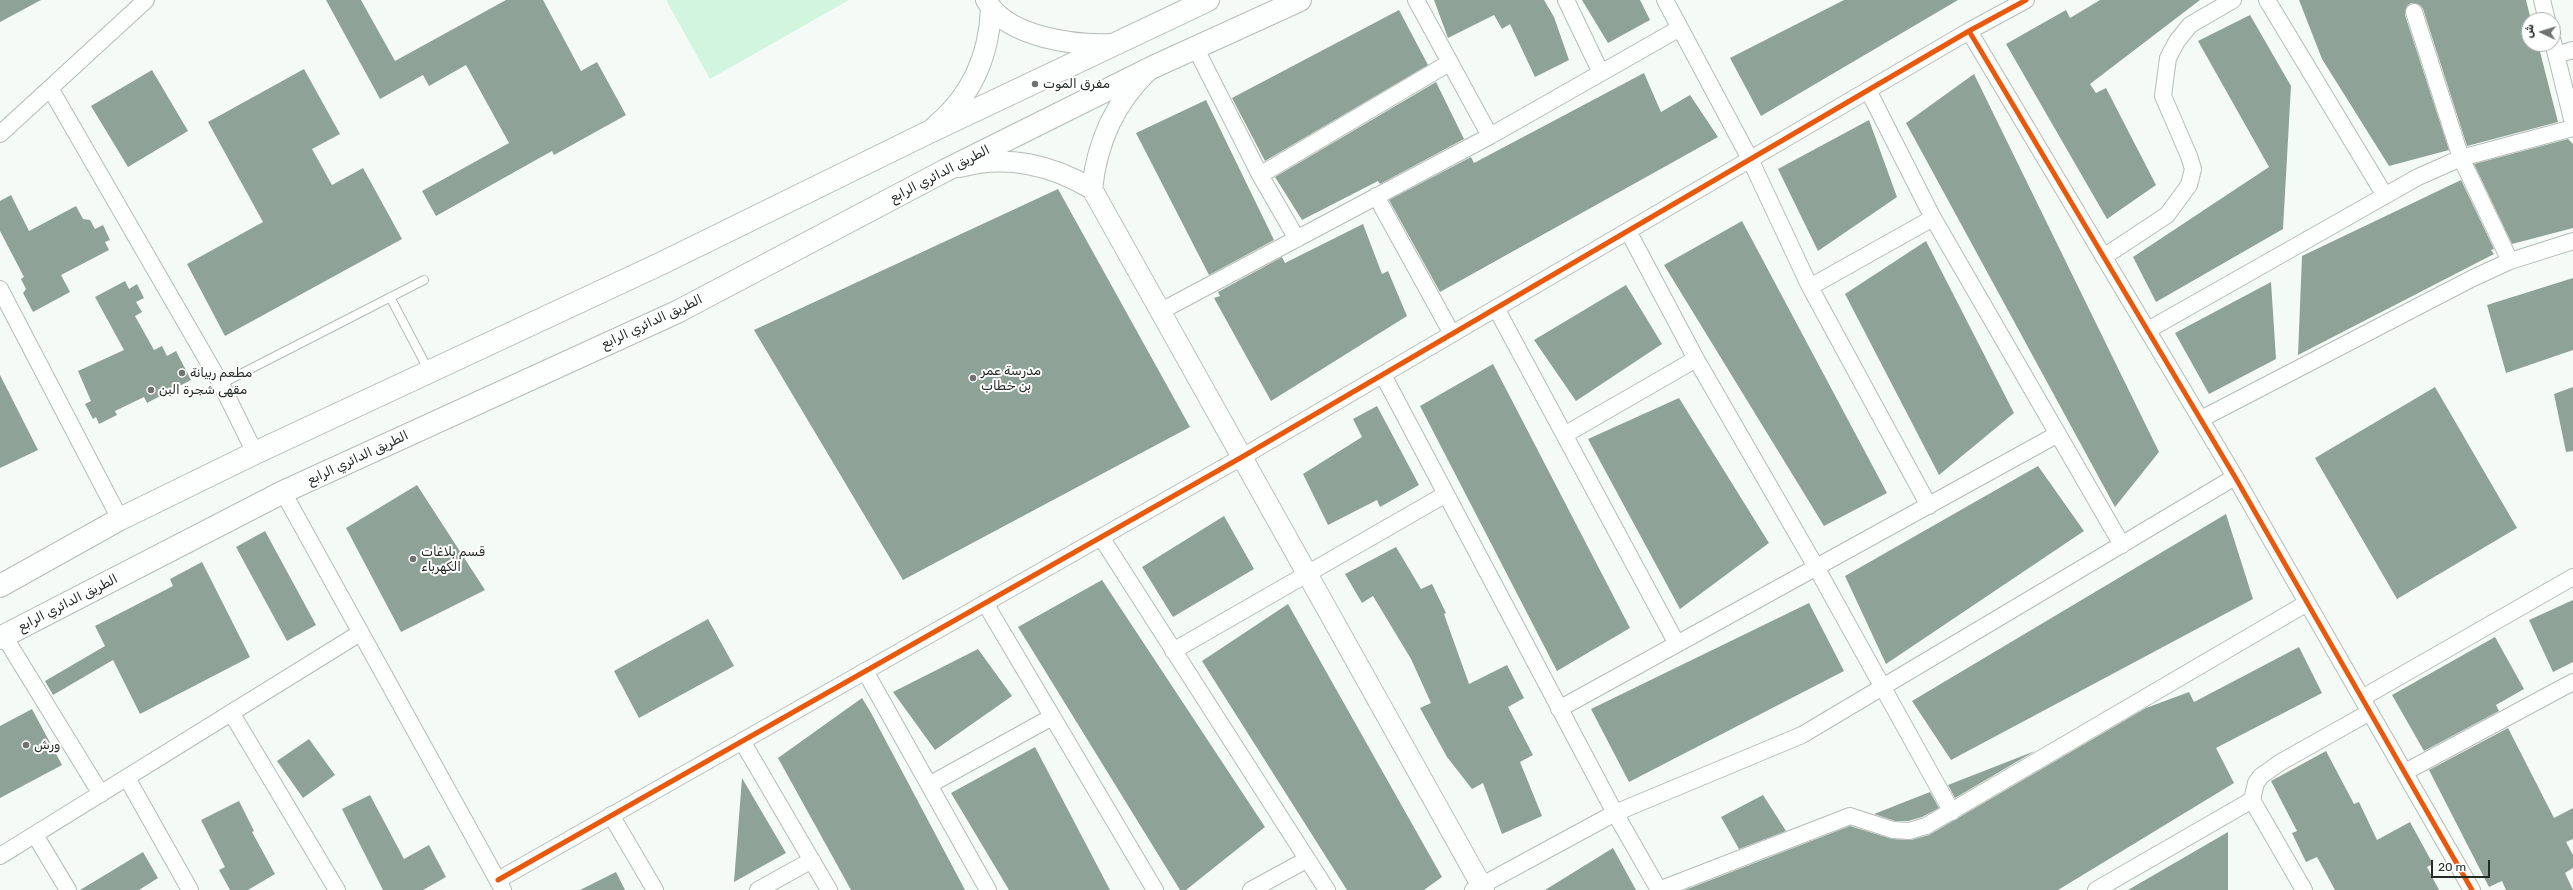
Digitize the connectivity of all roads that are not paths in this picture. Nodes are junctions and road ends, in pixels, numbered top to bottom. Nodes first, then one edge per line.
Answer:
1 (146, 0) edge
2 (1208, 0) edge
3 (1300, 0) edge
4 (1416, 0) edge
5 (1566, 0) edge
6 (1665, 0) edge
7 (2026, 0) edge
8 (2233, 0) edge
9 (2267, 0) edge
10 (2542, 0) edge
11 (988, 5) edge
12 (2003, 6) edge
13 (2414, 12) dead end
14 (2546, 12) edge
15 (1680, 28) junction
16 (1969, 31) junction
17 (1117, 44) junction
18 (1195, 47) junction
19 (2561, 49) edge
20 (2573, 50) edge
21 (2556, 52) edge
22 (1449, 63) junction
23 (1153, 67) junction
24 (1601, 73) junction
25 (50, 88) junction
26 (1868, 90) junction
27 (2573, 123) edge
28 (2573, 128) edge
29 (0, 134) edge
30 (925, 134) junction
31 (1490, 136) junction
32 (2461, 158) junction
33 (1750, 160) junction
34 (946, 170) junction
35 (1260, 175) junction
36 (1092, 189) junction
37 (2384, 194) junction
38 (1376, 196) junction
39 (1933, 218) junction
40 (1628, 231) junction
41 (1297, 238) junction
42 (2573, 241) edge
43 (2105, 256) junction
44 (2510, 261) junction
45 (424, 280) dead end
46 (1810, 287) junction
47 (0, 289) edge
48 (390, 297) junction
49 (1496, 308) junction
50 (1161, 311) junction
51 (2148, 330) junction
52 (1452, 334) junction
53 (1696, 359) junction
54 (429, 372) junction
55 (1383, 374) junction
56 (221, 384) junction
57 (2201, 420) junction
58 (1566, 434) junction
59 (2058, 434) junction
60 (255, 453) junction
61 (1242, 457) junction
62 (2235, 477) junction
63 (283, 492) junction
64 (1446, 494) junction
65 (1929, 506) junction
66 (120, 519) junction
67 (1101, 537) junction
68 (2122, 545) junction
69 (1816, 566) junction
70 (1308, 575) junction
71 (2573, 577) edge
72 (0, 586) edge
73 (985, 603) junction
74 (2307, 603) junction
75 (360, 633) junction
76 (2, 637) edge
77 (1677, 644) junction
78 (1173, 651) junction
79 (865, 671) junction
80 (2572, 683) edge
81 (1882, 687) junction
82 (2362, 698) junction
83 (1559, 708) junction
84 (2370, 712) junction
85 (232, 714) junction
86 (1052, 717) junction
87 (742, 741) junction
88 (2405, 772) junction
89 (127, 778) junction
90 (929, 785) junction
91 (101, 794) junction
92 (2252, 800) junction
93 (1952, 812) junction
94 (1615, 813) junction
95 (611, 815) junction
96 (35, 835) junction
97 (0, 856) edge
98 (812, 860) junction
99 (1306, 860) junction
100 (500, 885) edge
101 (1479, 888) edge
102 (68, 890) edge
103 (190, 890) edge
104 (337, 890) edge
105 (655, 890) edge
106 (758, 890) edge
107 (829, 890) edge
108 (988, 890) edge
109 (1155, 890) edge
110 (1251, 890) edge
111 (1327, 890) edge
112 (1659, 890) edge
113 (2096, 890) edge
114 (2304, 890) edge
115 (2472, 890) edge

1 - 25 street
2 - 17 main road
3 - 18 main road, الطريق الدائري الرابع
4 - 22 street
5 - 24 street
6 - 15 street
7 - 12 street
8 - 43 street
9 - 37 street
10 - 14 street
11 - 17 street
11 - 30 street
12 - 16 street
13 - 32 street
15 - 24 street
15 - 33 street
16 - 26 street
16 - 43 street
17 - 30 main road
18 - 23 main road, الطريق الدائري الرابع
18 - 35 street
19 - 20 street
21 - 27 street
22 - 31 street
22 - 35 street
23 - 34 main road, الطريق الدائري الرابع
23 - 36 street
24 - 31 street
25 - 29 street
25 - 56 street
26 - 33 street
26 - 39 street
28 - 32 street
30 - 54 main road
31 - 38 street
32 - 37 street
32 - 44 street
33 - 40 street
33 - 46 street
34 - 36 street
34 - 63 main road, الطريق الدائري الرابع
35 - 41 street
36 - 50 street
37 - 51 street
38 - 41 street
38 - 52 street
39 - 46 street
39 - 59 street
40 - 49 street
40 - 53 street
41 - 50 street
42 - 44 street
43 - 51 street
44 - 57 street
45 - 48 lane
46 - 65 street
47 - 66 street
48 - 54 lane
48 - 56 lane
49 - 52 street
49 - 58 street
50 - 61 street
51 - 57 street
52 - 55 street
53 - 58 street
53 - 69 street
54 - 60 main road
55 - 61 street
55 - 64 street
56 - 60 street
57 - 62 street
58 - 77 street
59 - 65 street
59 - 68 street
60 - 66 main road
61 - 67 street
61 - 70 street
62 - 68 street
62 - 74 street
63 - 75 street
63 - 76 main road, الطريق الدائري الرابع
64 - 70 street
64 - 83 street
65 - 69 street
66 - 72 main road
67 - 73 street
67 - 78 street
68 - 81 street
69 - 77 street
69 - 81 street
70 - 78 street
70 - 101 street
71 - 82 street
73 - 79 street
73 - 86 street
74 - 82 street
74 - 93 street
75 - 85 street
75 - 100 street
76 - 91 street
77 - 83 street
78 - 99 street
79 - 87 street
79 - 90 street
80 - 88 street
81 - 93 street
81 - 94 street
82 - 84 street
83 - 94 street
84 - 88 street
84 - 92 street
85 - 89 street
85 - 104 street
86 - 90 street
86 - 109 street
87 - 95 street
87 - 98 street
88 - 115 street
89 - 91 street
89 - 103 street
90 - 108 street
91 - 96 street
92 - 113 street
92 - 114 street
93 - 112 street
94 - 101 street
94 - 112 street
95 - 100 street
95 - 105 street
96 - 97 street
96 - 102 street
98 - 106 street
98 - 107 street
99 - 110 street
99 - 111 street

